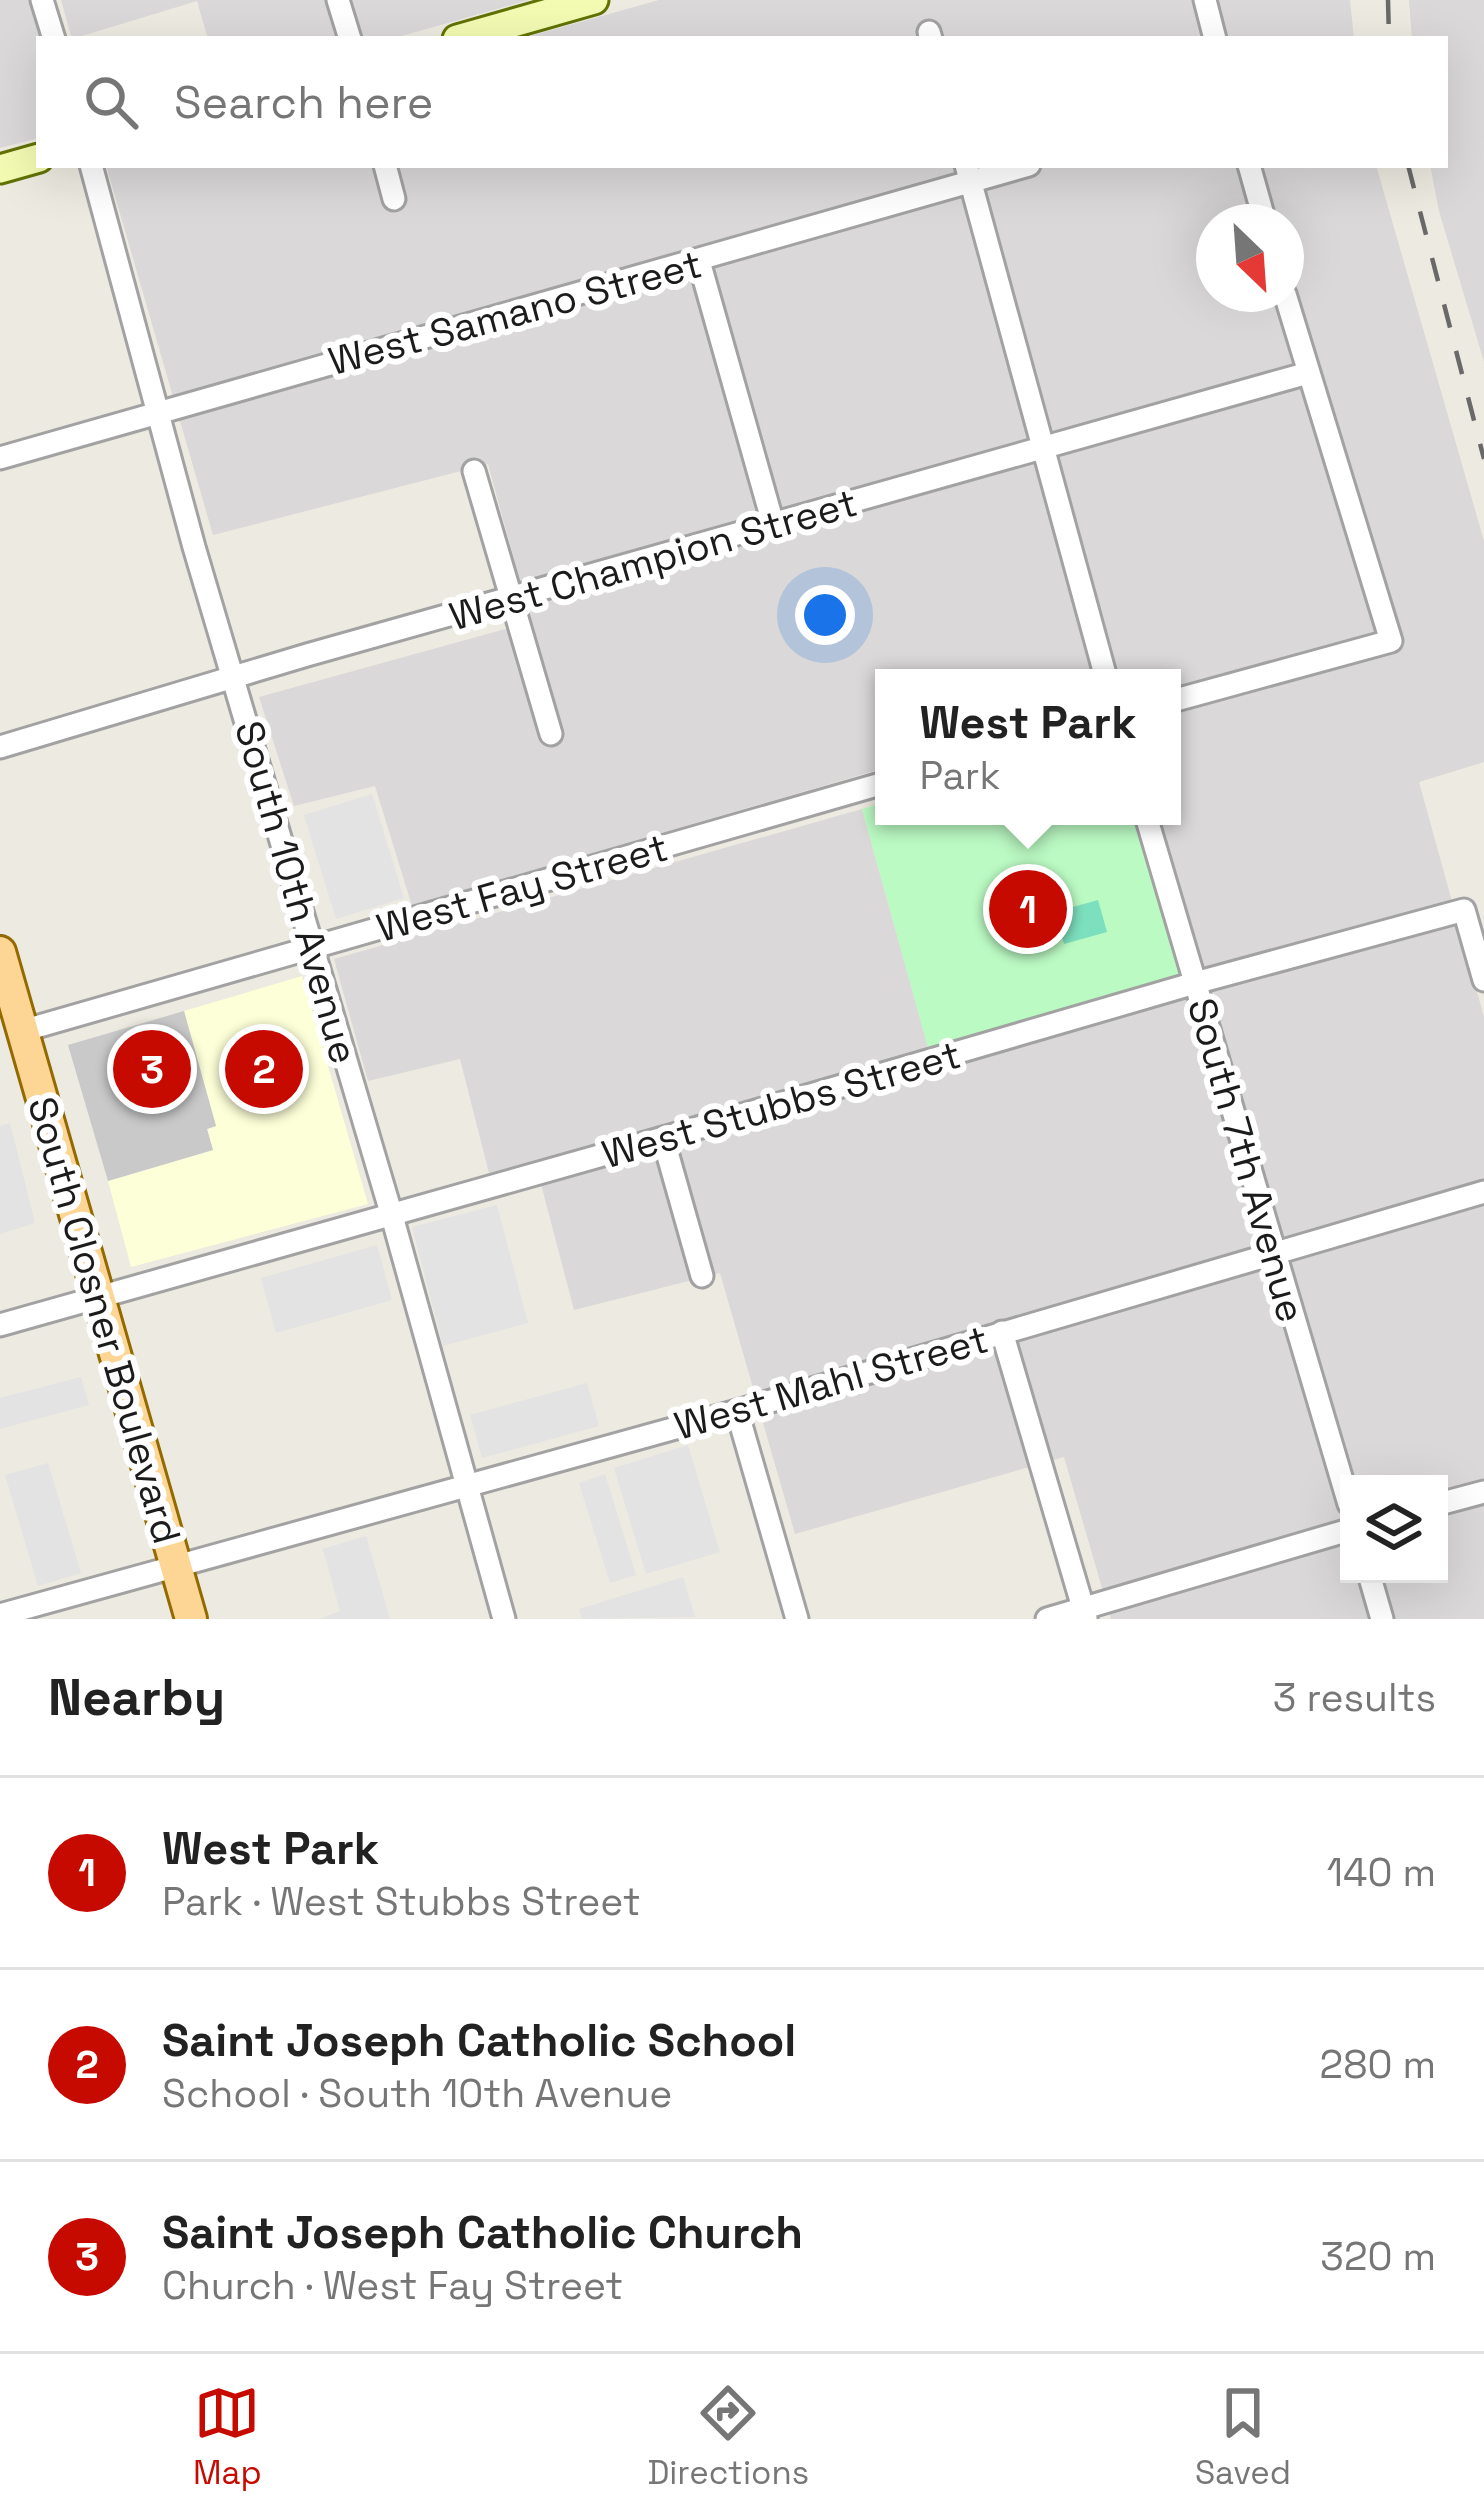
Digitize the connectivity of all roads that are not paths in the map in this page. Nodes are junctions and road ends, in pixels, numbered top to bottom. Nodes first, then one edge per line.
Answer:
1 (42, 0) edge
2 (338, 0) edge
3 (594, 0) edge
4 (1205, 0) edge
5 (53, 36) edge
6 (349, 36) edge
7 (468, 36) edge
8 (1214, 36) edge
9 (36, 159) edge
10 (92, 168) edge
11 (386, 168) edge
12 (1009, 168) edge
13 (1250, 168) edge
14 (0, 169) edge
15 (968, 174) edge
16 (394, 199) dead end
17 (1260, 204) edge
18 (698, 261) junction
19 (1291, 312) edge
20 (1308, 374) junction
21 (157, 410) junction
22 (1042, 447) junction
23 (0, 458) edge
24 (474, 471) dead end
25 (774, 527) junction
26 (510, 599) junction
27 (1104, 669) edge
28 (235, 678) junction
29 (1181, 698) edge
30 (551, 734) dead end
31 (0, 747) edge
32 (875, 786) edge
33 (1149, 825) edge
34 (312, 946) junction
35 (0, 952) edge
36 (1484, 980) edge
37 (1195, 983) junction
38 (22, 1031) junction
39 (663, 1138) junction
40 (1484, 1192) edge
41 (392, 1216) junction
42 (1273, 1252) junction
43 (702, 1276) dead end
44 (98, 1297) junction
45 (0, 1325) edge
46 (1002, 1332) junction
47 (737, 1412) junction
48 (1340, 1475) edge
49 (466, 1486) junction
50 (1484, 1492) edge
51 (1448, 1502) edge
52 (1340, 1533) edge
53 (175, 1565) junction
54 (1372, 1583) edge
55 (1084, 1614) edge
56 (0, 1615) edge
57 (191, 1619) edge
58 (504, 1619) edge
59 (797, 1619) edge
60 (1047, 1619) edge
61 (1382, 1619) edge

1 - 5 street
2 - 6 street
3 - 7 street
4 - 8 street
9 - 14 street
10 - 21 street, South 10th Avenue
11 - 16 street
12 - 15 street, West Samano Street
13 - 17 street
15 - 18 street, West Samano Street
15 - 22 street
18 - 21 street, West Samano Street
18 - 25 street
19 - 20 street
20 - 22 street, West Champion Street
20 - 29 street
21 - 23 street, West Samano Street
21 - 28 street, South 10th Avenue
22 - 25 street, West Champion Street
22 - 27 street
24 - 26 street
25 - 26 street, West Champion Street
26 - 28 street, West Champion Street
26 - 30 street
28 - 31 street, West Champion Street
28 - 34 street, South 10th Avenue
32 - 34 street, West Fay Street
33 - 37 street, South 7th Avenue
34 - 38 street, West Fay Street
34 - 41 street, South 10th Avenue
35 - 38 main road, South Closner Boulevard
36 - 37 street, West Stubbs Street
37 - 39 street, West Stubbs Street
37 - 42 street, South 7th Avenue
38 - 44 main road, South Closner Boulevard
39 - 41 street, West Stubbs Street
39 - 43 street
40 - 42 street, West Mahl Street
41 - 44 street, West Stubbs Street
41 - 49 street, South 10th Avenue
42 - 46 street, West Mahl Street
42 - 48 street, South 7th Avenue
44 - 45 street, West Stubbs Street
44 - 53 main road, South Closner Boulevard
46 - 47 street, West Mahl Street
46 - 55 street
47 - 49 street, West Mahl Street
47 - 59 street
49 - 53 street, West Mahl Street
49 - 58 street, South 10th Avenue
50 - 51 street
52 - 55 street
53 - 56 street, West Mahl Street
53 - 57 main road, South Closner Boulevard
54 - 61 street
55 - 60 street

